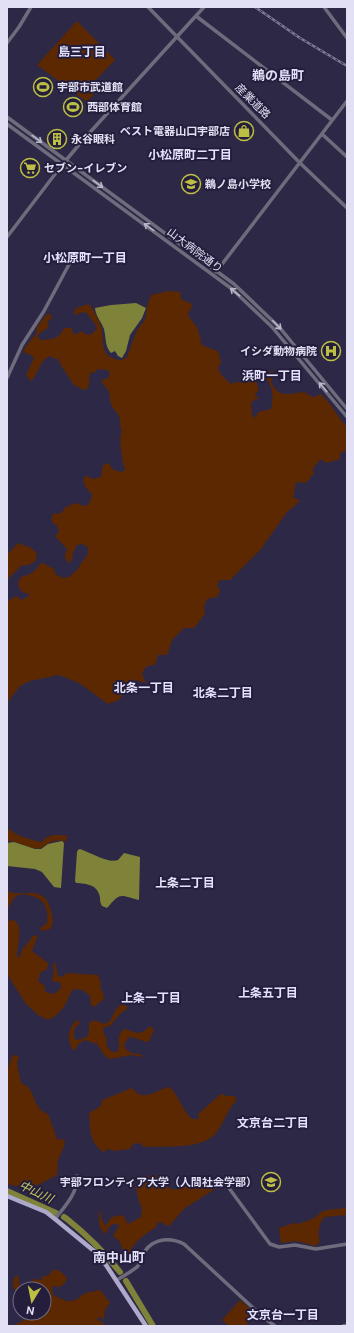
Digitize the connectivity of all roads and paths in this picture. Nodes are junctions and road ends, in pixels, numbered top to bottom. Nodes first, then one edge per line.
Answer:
1 (31, 7) edge
2 (148, 7) edge
3 (204, 7) edge
4 (324, 7) edge
5 (196, 16) junction
6 (177, 38) junction
7 (347, 38) edge
8 (7, 43) edge
9 (347, 101) edge
10 (7, 117) edge
11 (332, 120) junction
12 (7, 124) edge
13 (322, 134) junction
14 (347, 157) edge
15 (66, 161) junction
16 (299, 162) junction
17 (62, 165) junction
18 (347, 208) edge
19 (7, 237) edge
20 (73, 257) dead end
21 (217, 270) junction
22 (214, 275) junction
23 (7, 378) edge
24 (347, 410) edge
25 (347, 417) edge
26 (77, 1176) dead end
27 (226, 1184) dead end
28 (7, 1196) edge
29 (55, 1218) junction
30 (347, 1244) edge
31 (117, 1280) junction
32 (347, 1325) edge
33 (146, 1326) edge
34 (275, 1326) edge
35 (342, 1326) edge

1 - 8 street
2 - 6 street, 産業道路
3 - 5 street
4 - 7 street
5 - 6 street
5 - 11 street
6 - 15 street
6 - 16 street, 産業道路
9 - 11 street
10 -> 15 street, 山大病院通り
11 - 13 street
12 - 17 street, 山大病院通り
13 - 14 street
13 - 16 street
15 - 17 street
15 -> 21 street, 山大病院通り
16 - 18 street, 産業道路
16 - 21 street
17 - 19 street
22 -> 17 street, 山大病院通り
20 - 23 street
21 - 22 street
21 -> 24 street, 山大病院通り
25 -> 22 street, 山大病院通り
26 - 29 street
27 - 30 street
28 - 29 main road
29 - 31 main road
31 - 33 main road
31 - 34 street
32 - 35 street

